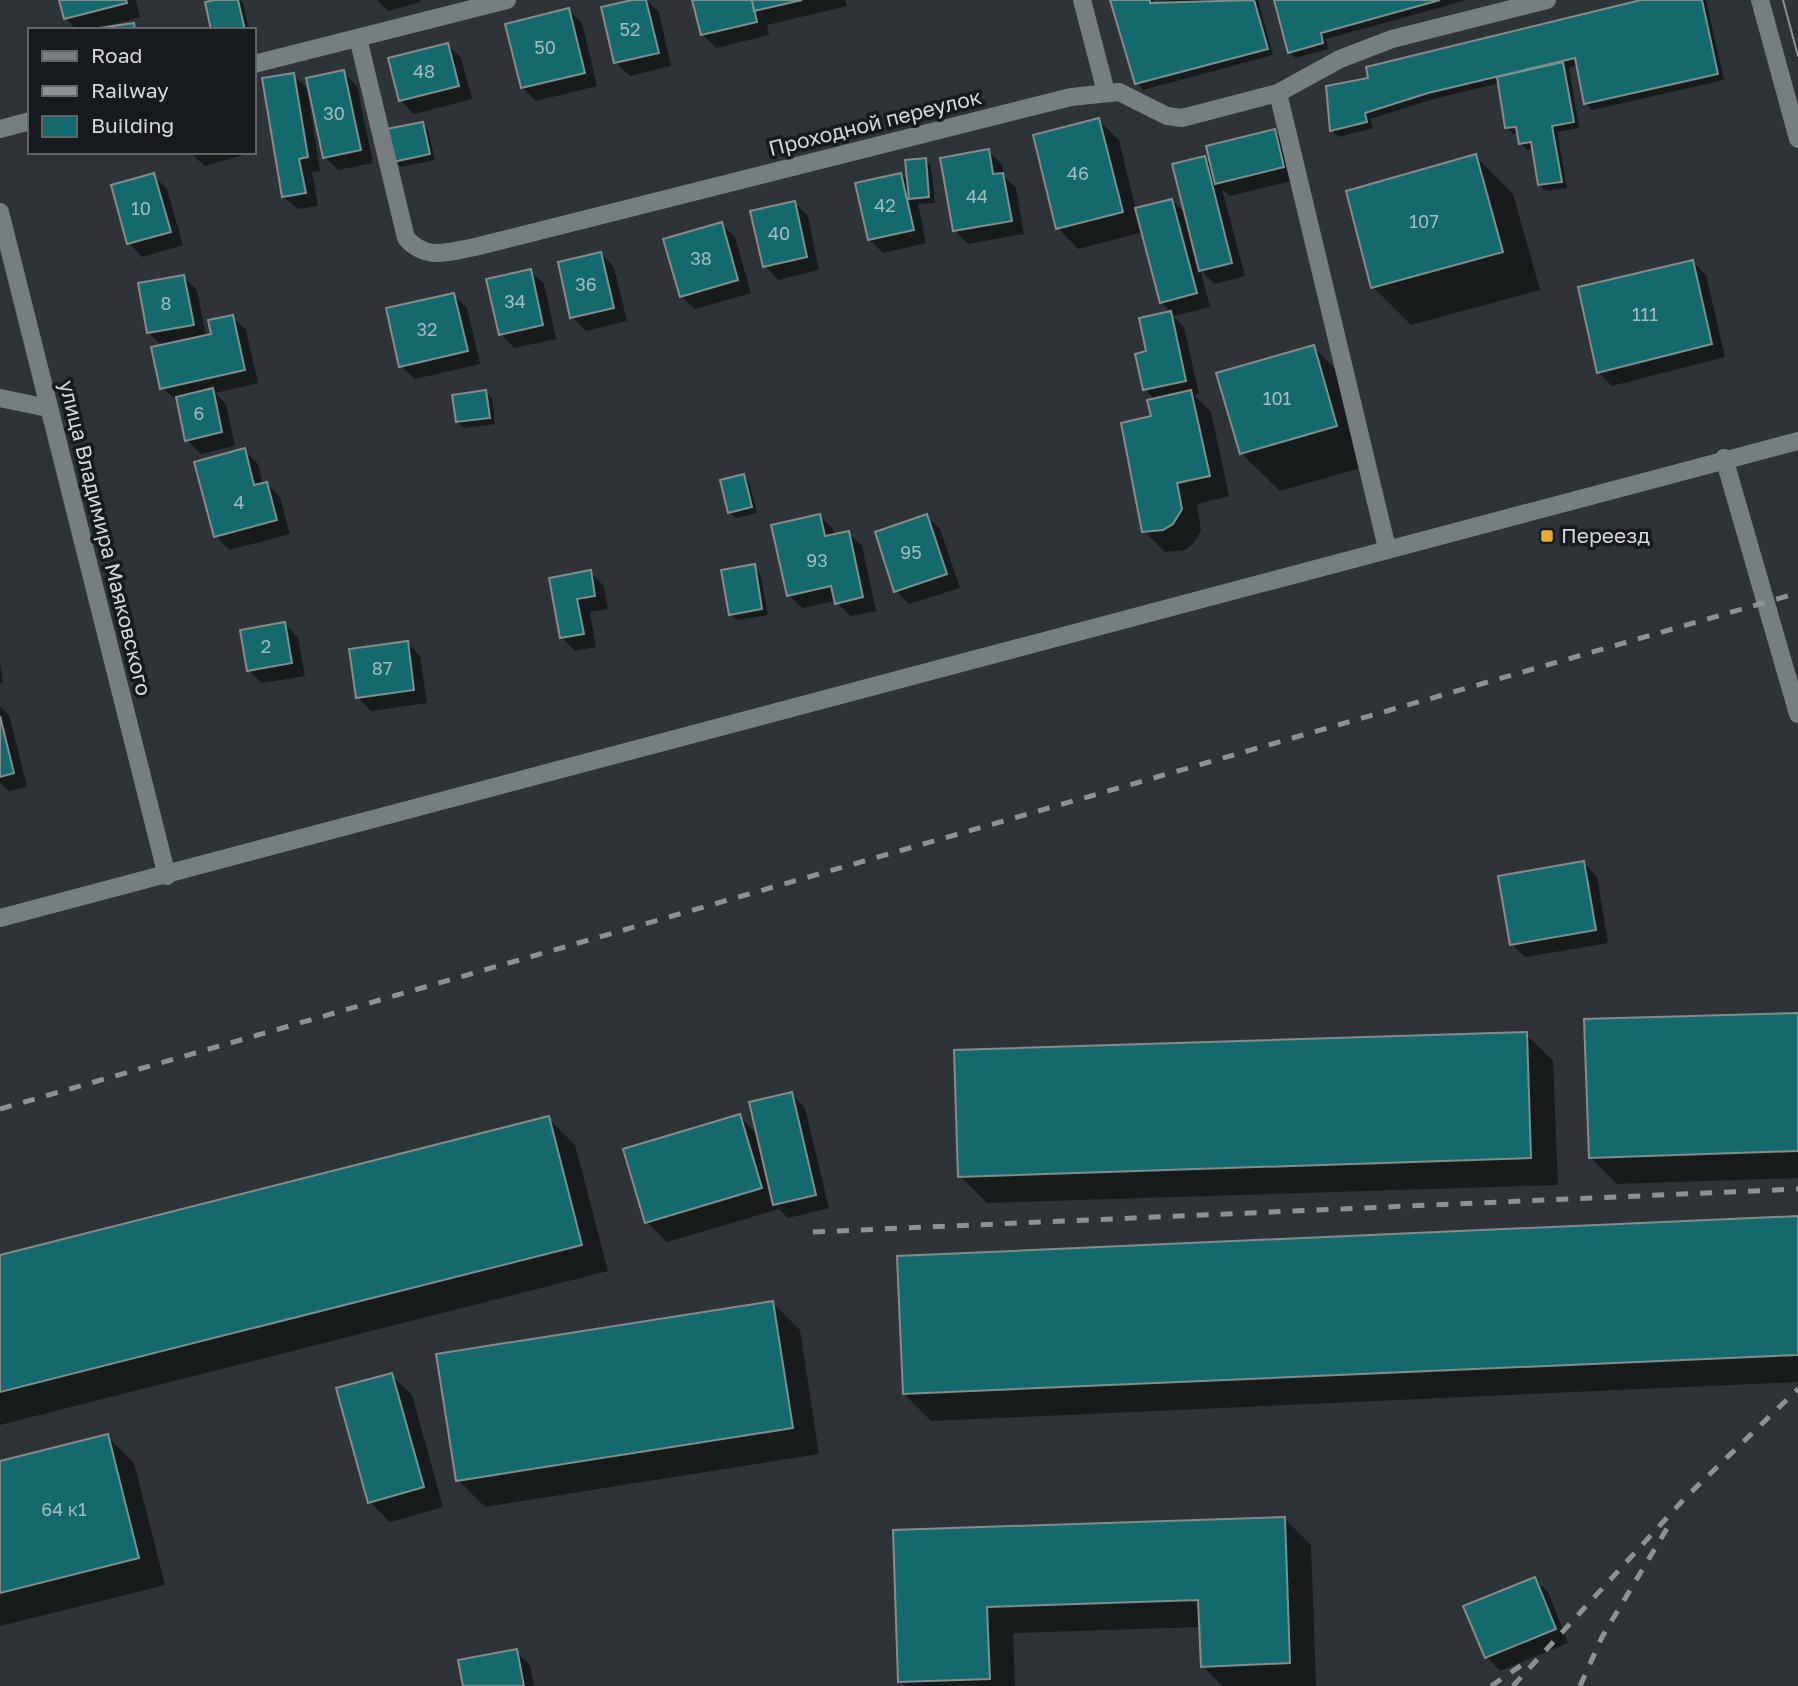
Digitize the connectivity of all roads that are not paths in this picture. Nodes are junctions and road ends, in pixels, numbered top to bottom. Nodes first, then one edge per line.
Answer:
1 (507, 0) edge
2 (1083, 0) edge
3 (1547, 0) edge
4 (1760, 0) edge
5 (359, 38) junction
6 (256, 64) edge
7 (1106, 92) junction
8 (1278, 93) junction
9 (28, 122) edge
10 (0, 129) edge
11 (1798, 139) edge
12 (0, 212) edge
13 (0, 398) edge
14 (48, 408) junction
15 (1798, 440) edge
16 (1724, 458) junction
17 (1387, 548) junction
18 (1798, 714) edge
19 (167, 876) junction
20 (0, 918) edge

1 - 5 main road
2 - 7 main road
3 - 8 main road, Проходной переулок
4 - 11 main road
5 - 6 main road
5 - 7 main road, Проходной переулок
7 - 8 main road, Проходной переулок
8 - 17 main road
9 - 10 main road
12 - 14 main road, улица Владимира Маяковского
13 - 14 main road
14 - 19 main road, улица Владимира Маяковского
15 - 16 main road
16 - 17 main road
16 - 18 main road
17 - 19 main road
19 - 20 main road

